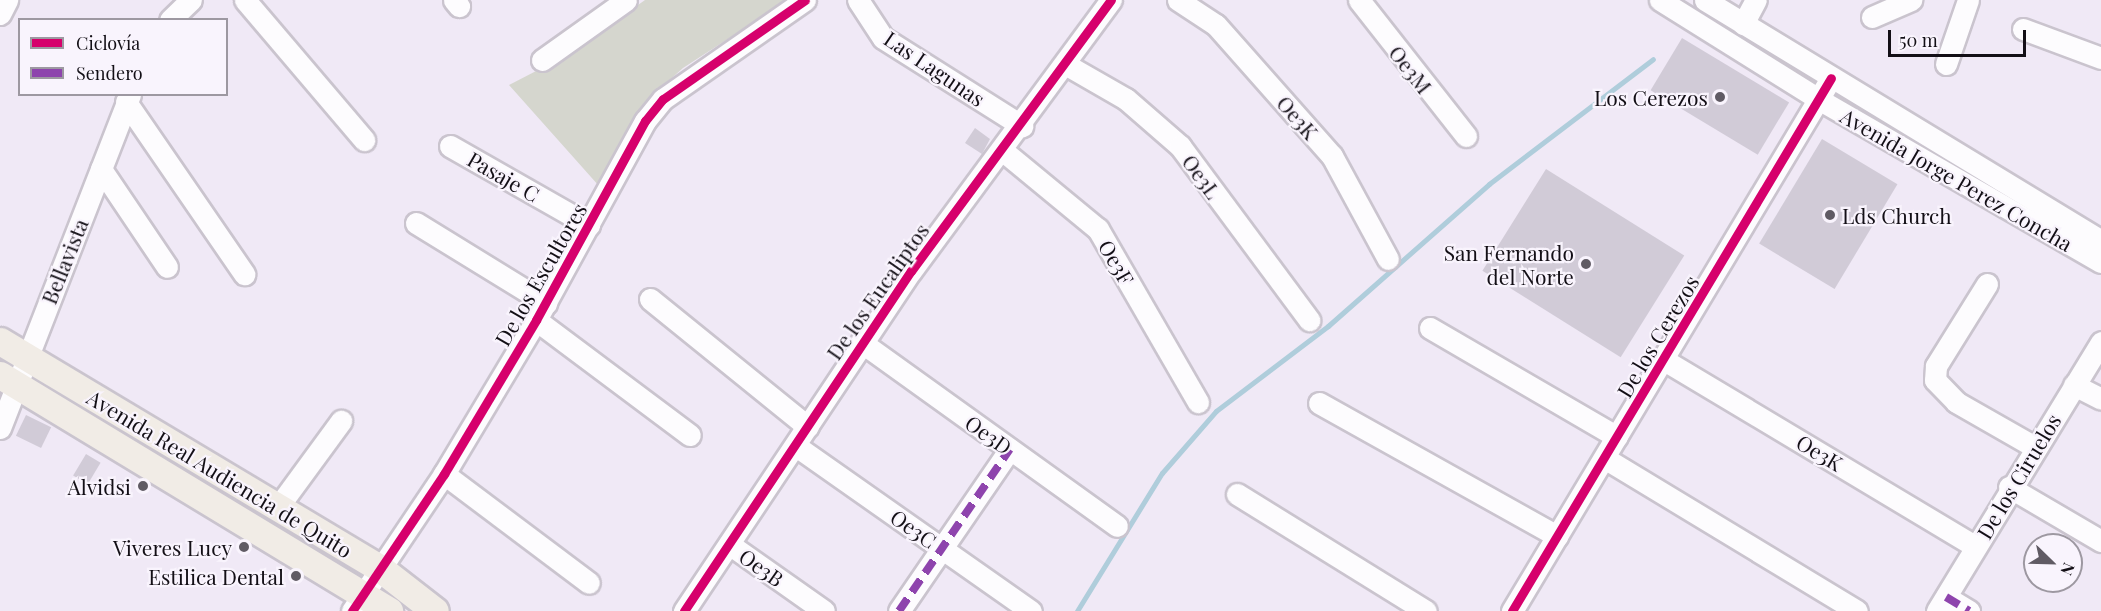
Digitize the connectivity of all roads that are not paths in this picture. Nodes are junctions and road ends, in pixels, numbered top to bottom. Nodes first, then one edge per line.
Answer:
1 (7, 0) edge
2 (190, 0) edge
3 (245, 0) edge
4 (626, 0) edge
5 (806, 0) edge
6 (858, 0) edge
7 (1111, 0) edge
8 (1178, 0) edge
9 (1359, 0) edge
10 (1660, 0) edge
11 (1705, 0) edge
12 (1756, 0) edge
13 (1911, 0) edge
14 (1968, 0) edge
15 (0, 14) edge
16 (1872, 17) dead end
17 (172, 18) edge
18 (1743, 24) junction
19 (2023, 29) dead end
20 (2101, 58) edge
21 (542, 60) dead end
22 (1065, 64) junction
23 (1946, 64) dead end
24 (1832, 78) junction
25 (128, 98) edge
26 (1820, 100) junction
27 (1022, 126) junction
28 (1466, 135) dead end
29 (364, 140) dead end
30 (450, 146) dead end
31 (1002, 150) junction
32 (101, 169) junction
33 (416, 223) dead end
34 (589, 225) junction
35 (2101, 242) edge
36 (1388, 259) dead end
37 (2101, 262) edge
38 (167, 267) dead end
39 (244, 274) dead end
40 (1987, 284) dead end
41 (650, 298) dead end
42 (541, 312) junction
43 (1309, 320) dead end
44 (1430, 328) dead end
45 (0, 341) edge
46 (861, 342) junction
47 (2101, 342) edge
48 (25, 356) junction
49 (1664, 360) junction
50 (8, 380) edge
51 (2074, 385) junction
52 (2101, 399) edge
53 (1198, 402) dead end
54 (1319, 403) dead end
55 (341, 421) dead end
56 (808, 427) junction
57 (0, 428) edge
58 (690, 435) dead end
59 (1617, 437) junction
60 (796, 446) junction
61 (2035, 447) junction
62 (1010, 449) junction
63 (1606, 459) junction
64 (444, 474) junction
65 (2009, 487) junction
66 (1237, 494) dead end
67 (278, 507) junction
68 (1117, 526) dead end
69 (1557, 536) junction
70 (2101, 542) edge
71 (729, 544) junction
72 (1975, 546) junction
73 (942, 549) junction
74 (381, 569) junction
75 (589, 583) dead end
76 (358, 602) edge
77 (1941, 604) edge
78 (389, 611) edge
79 (435, 611) edge
80 (684, 611) edge
81 (824, 611) edge
82 (899, 611) edge
83 (1031, 611) edge
84 (1426, 611) edge
85 (1512, 611) edge
86 (1857, 611) edge
87 (1969, 611) edge

1 - 15 street
2 - 17 street
3 - 29 street
4 - 21 street
5 - 34 street, De los Escultores
6 - 27 street, Las Lagunas
7 - 22 street, De los Eucaliptos
8 - 36 street, Oe3K
9 - 28 street, Oe3M
10 - 26 street, Avenida Jorge Perez Concha
11 - 18 street, Avenida Jorge Perez Concha
12 - 18 street
13 - 16 street
14 - 23 street
18 - 24 street, Avenida Jorge Perez Concha
19 - 20 street
22 - 27 street, De los Eucaliptos
22 - 43 street, Oe3L
24 - 26 street, De los Cerezos
24 - 35 street, Avenida Jorge Perez Concha
25 - 32 street, Bellavista
25 - 39 street
26 - 37 street, Avenida Jorge Perez Concha
26 - 49 street, De los Cerezos
27 - 31 street, De los Eucaliptos
30 - 34 street, Pasaje C
31 - 46 street, De los Eucaliptos
31 - 53 street, Oe3F
32 - 38 street
32 - 48 street, Bellavista
33 - 42 street
34 - 42 street, De los Escultores
40 - 61 street
41 - 56 street
42 - 58 street
42 - 64 street, De los Escultores
44 - 59 street
45 - 48 main road, Avenida Real Audiencia de Quito
46 - 56 street, De los Eucaliptos
46 - 62 street, Oe3D
47 - 51 street, De los Ciruelos
48 - 50 street, Bellavista
48 - 67 main road, Avenida Real Audiencia de Quito
49 - 59 street, De los Cerezos
49 - 72 street, Oe3K
50 - 57 street, Bellavista
50 - 76 main road, Avenida Real Audiencia de Quito
51 - 52 street
51 - 61 street, De los Ciruelos
54 - 69 street
55 - 67 street
56 - 60 street, De los Eucaliptos
59 - 63 street, De los Cerezos
60 - 71 street, De los Eucaliptos
60 - 73 street, Oe3C
61 - 65 street, De los Ciruelos
62 - 68 street, Oe3D
62 - 73 street
63 - 69 street, De los Cerezos
63 - 86 street
64 - 74 street, De los Escultores
64 - 75 street
65 - 70 street
65 - 72 street, De los Ciruelos
66 - 84 street
67 - 74 main road, Avenida Real Audiencia de Quito
69 - 85 street, De los Cerezos
71 - 80 street, De los Eucaliptos
71 - 81 street, Oe3B
72 - 77 street, De los Ciruelos
73 - 82 street
73 - 83 street, Oe3C
74 - 76 street, De los Escultores
74 - 79 main road, Avenida Real Audiencia de Quito
76 - 78 main road, Avenida Real Audiencia de Quito
77 - 87 street

